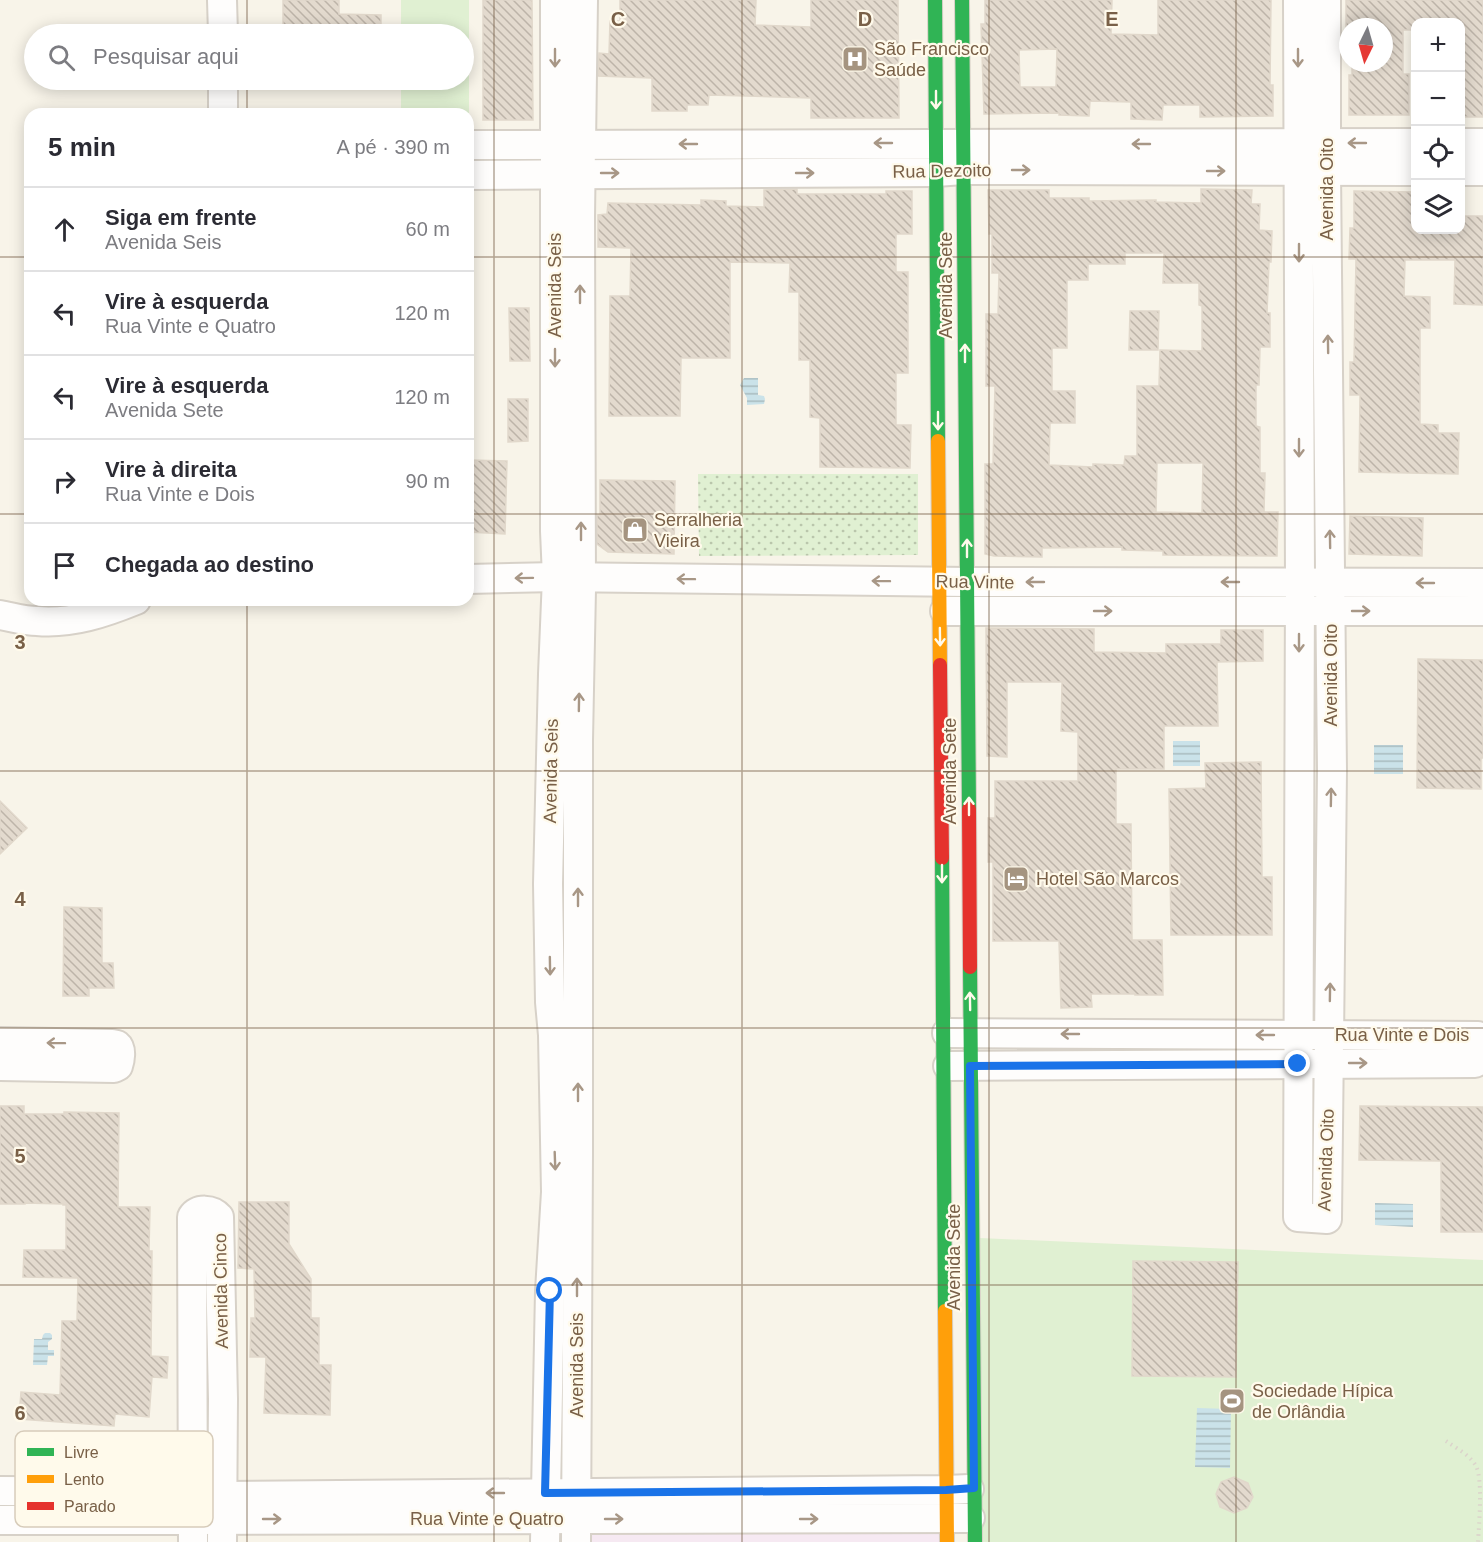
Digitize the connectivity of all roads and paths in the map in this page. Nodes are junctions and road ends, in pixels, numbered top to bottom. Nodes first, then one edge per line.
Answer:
1 (222, 0) edge
2 (555, 0) edge
3 (584, 0) edge
4 (935, 0) edge
5 (962, 0) edge
6 (1298, 0) edge
7 (1326, 0) edge
8 (223, 24) edge
9 (223, 90) edge
10 (223, 108) edge
11 (1465, 143) edge
12 (1483, 143) edge
13 (1411, 144) edge
14 (474, 145) edge
15 (568, 145) junction
16 (950, 157) junction
17 (1312, 157) junction
18 (1411, 170) edge
19 (1465, 171) edge
20 (1483, 171) edge
21 (568, 174) junction
22 (474, 175) edge
23 (569, 578) junction
24 (474, 579) edge
25 (953, 582) junction
26 (1299, 582) junction
27 (1483, 583) edge
28 (1331, 597) junction
29 (120, 606) edge
30 (953, 611) junction
31 (1299, 611) junction
32 (1483, 611) edge
33 (4, 612) edge
34 (957, 1033) junction
35 (1298, 1035) junction
36 (1329, 1035) junction
37 (0, 1042) edge
38 (1298, 1064) junction
39 (1329, 1064) junction
40 (0, 1066) edge
41 (957, 1066) junction
42 (193, 1431) edge
43 (1446, 1441) dead end
44 (960, 1489) junction
45 (0, 1491) edge
46 (15, 1491) edge
47 (545, 1518) edge
48 (576, 1518) edge
49 (223, 1519) edge
50 (0, 1520) edge
51 (15, 1521) edge
52 (123, 1527) edge
53 (946, 1530) edge
54 (974, 1530) edge
55 (193, 1531) edge
56 (1478, 1542) edge

1 - 8 street
2 -> 15 street, Avenida Seis
3 - 15 street, Avenida Seis
4 -> 16 street, Avenida Sete
5 - 16 street, Avenida Sete
6 -> 17 street, Avenida Oito
7 - 17 street, Avenida Oito
9 - 10 street
11 - 12 street
13 -> 17 street, Rua Dezoito
14 - 15 street, Rua Dezoito
16 -> 15 street, Rua Dezoito
15 - 21 street, Avenida Seis
16 - 17 street, Rua Dezoito
21 -> 16 street, Rua Dezoito
16 -> 25 street, Avenida Sete
25 -> 16 street, Avenida Sete
17 - 18 street, Rua Dezoito
17 -> 26 street, Avenida Oito
28 -> 17 street, Avenida Oito
19 - 20 street
21 - 22 street, Rua Dezoito
21 - 23 street, Avenida Seis
23 -> 24 street, Rua Vinte
25 -> 23 street, Rua Vinte
23 -> 47 street, Avenida Seis
48 -> 23 street, Avenida Seis
26 -> 25 street, Rua Vinte
25 - 30 street, Avenida Sete
25 - 30 street, Avenida Sete
26 - 28 street, Rua Vinte
26 - 31 street, Avenida Oito
27 -> 28 street, Rua Vinte
28 - 31 street, Rua Vinte
28 -> 32 street, Rua Vinte
36 -> 28 street, Avenida Oito
29 - 33 street
30 -> 31 street, Rua Vinte
30 -> 34 street, Avenida Sete
34 -> 30 street, Avenida Sete
31 -> 35 street, Avenida Oito
35 -> 34 street, Rua Vinte e Dois
34 - 41 street, Avenida Sete
34 - 41 street, Avenida Sete
35 - 36 street, Rua Vinte e Dois
35 - 38 street, Avenida Oito
36 - 39 street, Avenida Oito
39 -> 36 street, Rua Vinte e Dois
40 -> 37 street
38 - 39 street, Rua Vinte e Dois
38 - 39 street, Avenida Oito
38 - 41 street, Rua Vinte e Dois
41 - 44 street, Avenida Sete
41 - 44 street, Avenida Sete
42 - 49 street, Avenida Cinco
43 - 56 path
44 - 48 street, Rua Vinte e Quatro
44 - 53 street, Avenida Sete
44 - 54 street, Avenida Sete
45 - 46 street, Rua Vinte e Quatro
47 - 48 street, Rua Vinte e Quatro
47 - 49 street, Rua Vinte e Quatro
48 -> 53 street, Rua Vinte e Quatro
50 - 51 street, Rua Vinte e Quatro
52 - 55 street, Rua Vinte e Quatro
53 - 54 street, Rua Vinte e Quatro

